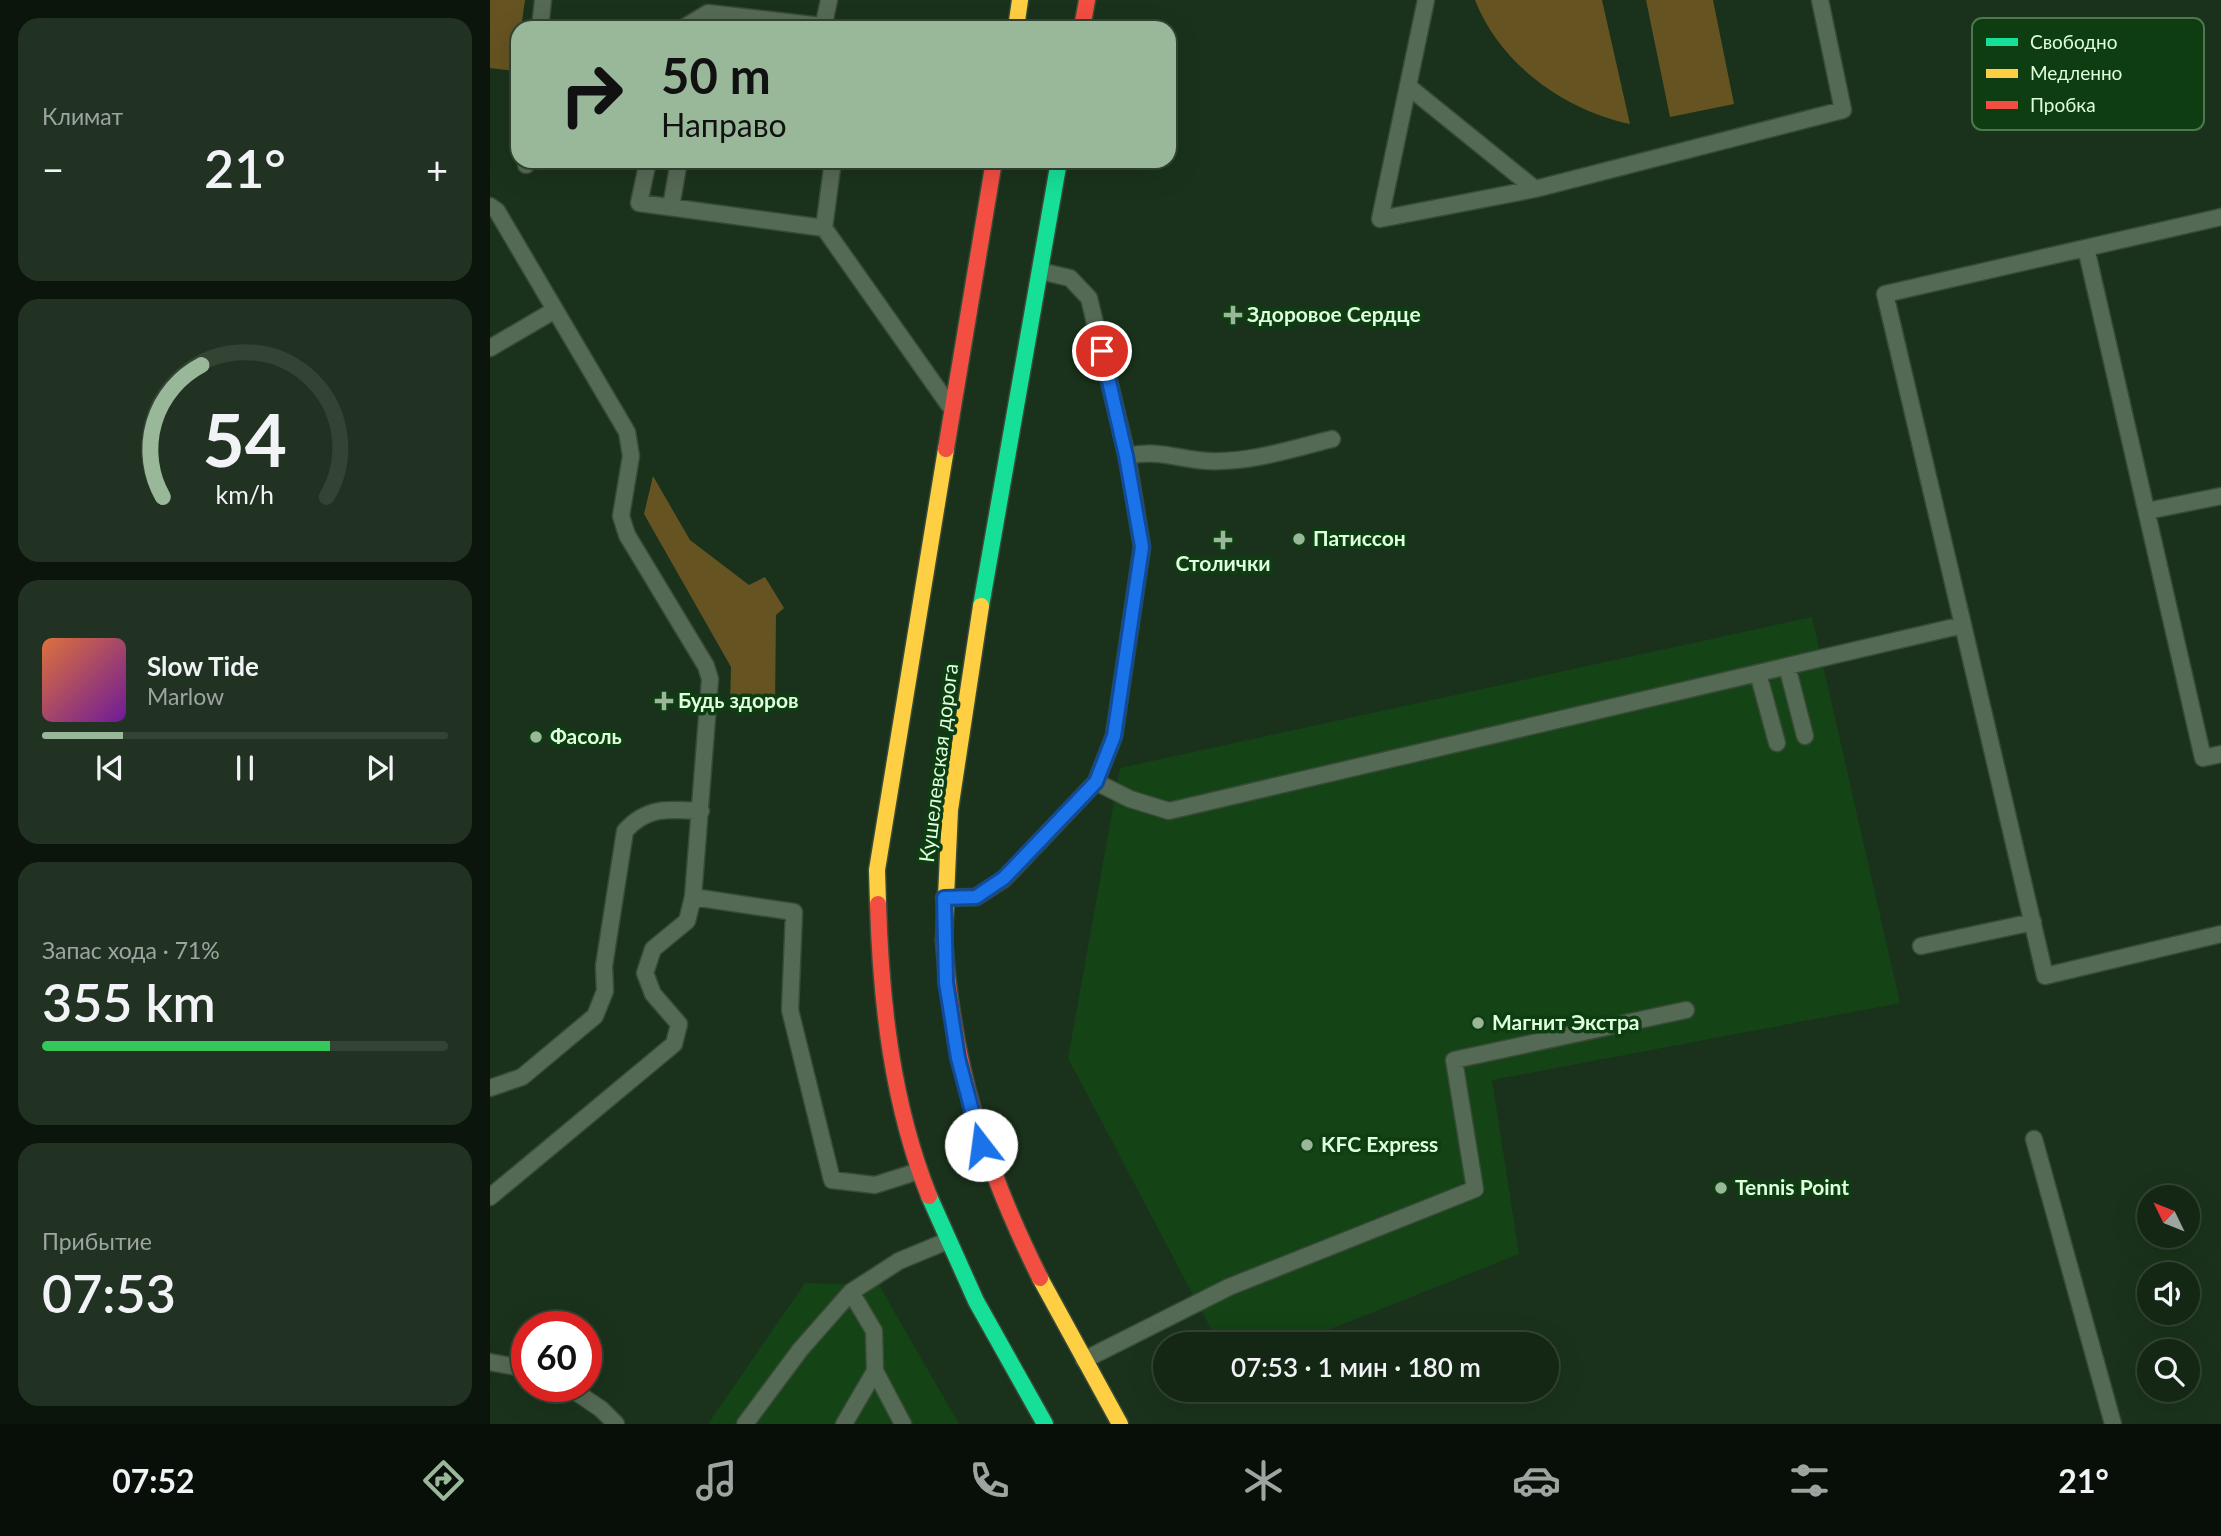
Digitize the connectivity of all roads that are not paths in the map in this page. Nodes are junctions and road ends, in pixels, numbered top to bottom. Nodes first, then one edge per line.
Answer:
1 (543, 0) edge
2 (829, 0) edge
3 (1020, 0) edge
4 (1087, 0) edge
5 (1426, 0) edge
6 (1820, 0) edge
7 (541, 21) edge
8 (824, 21) edge
9 (1017, 21) edge
10 (1083, 21) edge
11 (1409, 87) junction
12 (646, 168) edge
13 (679, 168) edge
14 (832, 168) edge
15 (993, 168) edge
16 (1058, 168) edge
17 (1535, 189) junction
18 (490, 206) edge
19 (671, 207) junction
20 (2221, 217) edge
21 (824, 228) junction
22 (2085, 248) junction
23 (1040, 271) junction
24 (555, 310) junction
25 (490, 348) edge
26 (953, 410) junction
27 (1332, 439) dead end
28 (1126, 456) junction
29 (2221, 496) edge
30 (2147, 511) junction
31 (1963, 625) junction
32 (1787, 666) junction
33 (1758, 673) junction
34 (1805, 736) dead end
35 (1777, 743) dead end
36 (2221, 754) edge
37 (1096, 782) junction
38 (701, 811) junction
39 (693, 897) junction
40 (944, 898) junction
41 (2033, 922) junction
42 (2221, 934) edge
43 (1921, 946) dead end
44 (1686, 1010) dead end
45 (490, 1087) edge
46 (2034, 1139) dead end
47 (919, 1171) junction
48 (490, 1197) edge
49 (947, 1241) junction
50 (851, 1292) junction
51 (1084, 1360) junction
52 (490, 1362) edge
53 (511, 1366) edge
54 (874, 1371) junction
55 (591, 1402) edge
56 (616, 1424) edge
57 (745, 1424) edge
58 (845, 1424) edge
59 (903, 1424) edge
60 (1045, 1424) edge
61 (1119, 1424) edge
62 (2113, 1424) edge

1 - 7 lane
2 - 8 lane
3 - 9 main road
4 - 10 main road
5 - 11 lane
6 - 17 lane
11 - 17 lane
11 - 17 lane
12 - 19 lane
13 - 19 lane
14 - 21 lane
15 - 26 main road, Кушелевская дорога
16 - 23 main road, Кушелевская дорога
18 - 24 lane
19 - 21 lane
20 - 22 lane
21 - 26 lane
22 - 30 lane
22 - 31 lane
23 - 28 lane
23 - 40 main road, Кушелевская дорога
24 - 25 lane
24 - 38 lane
26 - 47 main road, Кушелевская дорога
27 - 28 lane
28 - 37 lane
29 - 30 lane
30 - 36 lane
31 - 32 lane
31 - 41 lane
32 - 33 lane
32 - 34 lane
33 - 35 lane
33 - 37 lane
37 - 40 lane
38 - 39 lane
38 - 45 lane
39 - 47 lane
39 - 48 lane
40 - 51 main road, Кушелевская дорога
41 - 42 lane
41 - 43 lane
44 - 51 lane
46 - 62 lane
47 - 49 main road, Кушелевская дорога
49 - 50 lane
49 - 60 main road, Кушелевская дорога
50 - 54 lane
50 - 57 lane
51 - 61 main road, Кушелевская дорога
52 - 53 lane
54 - 58 lane
54 - 59 lane
55 - 56 lane

